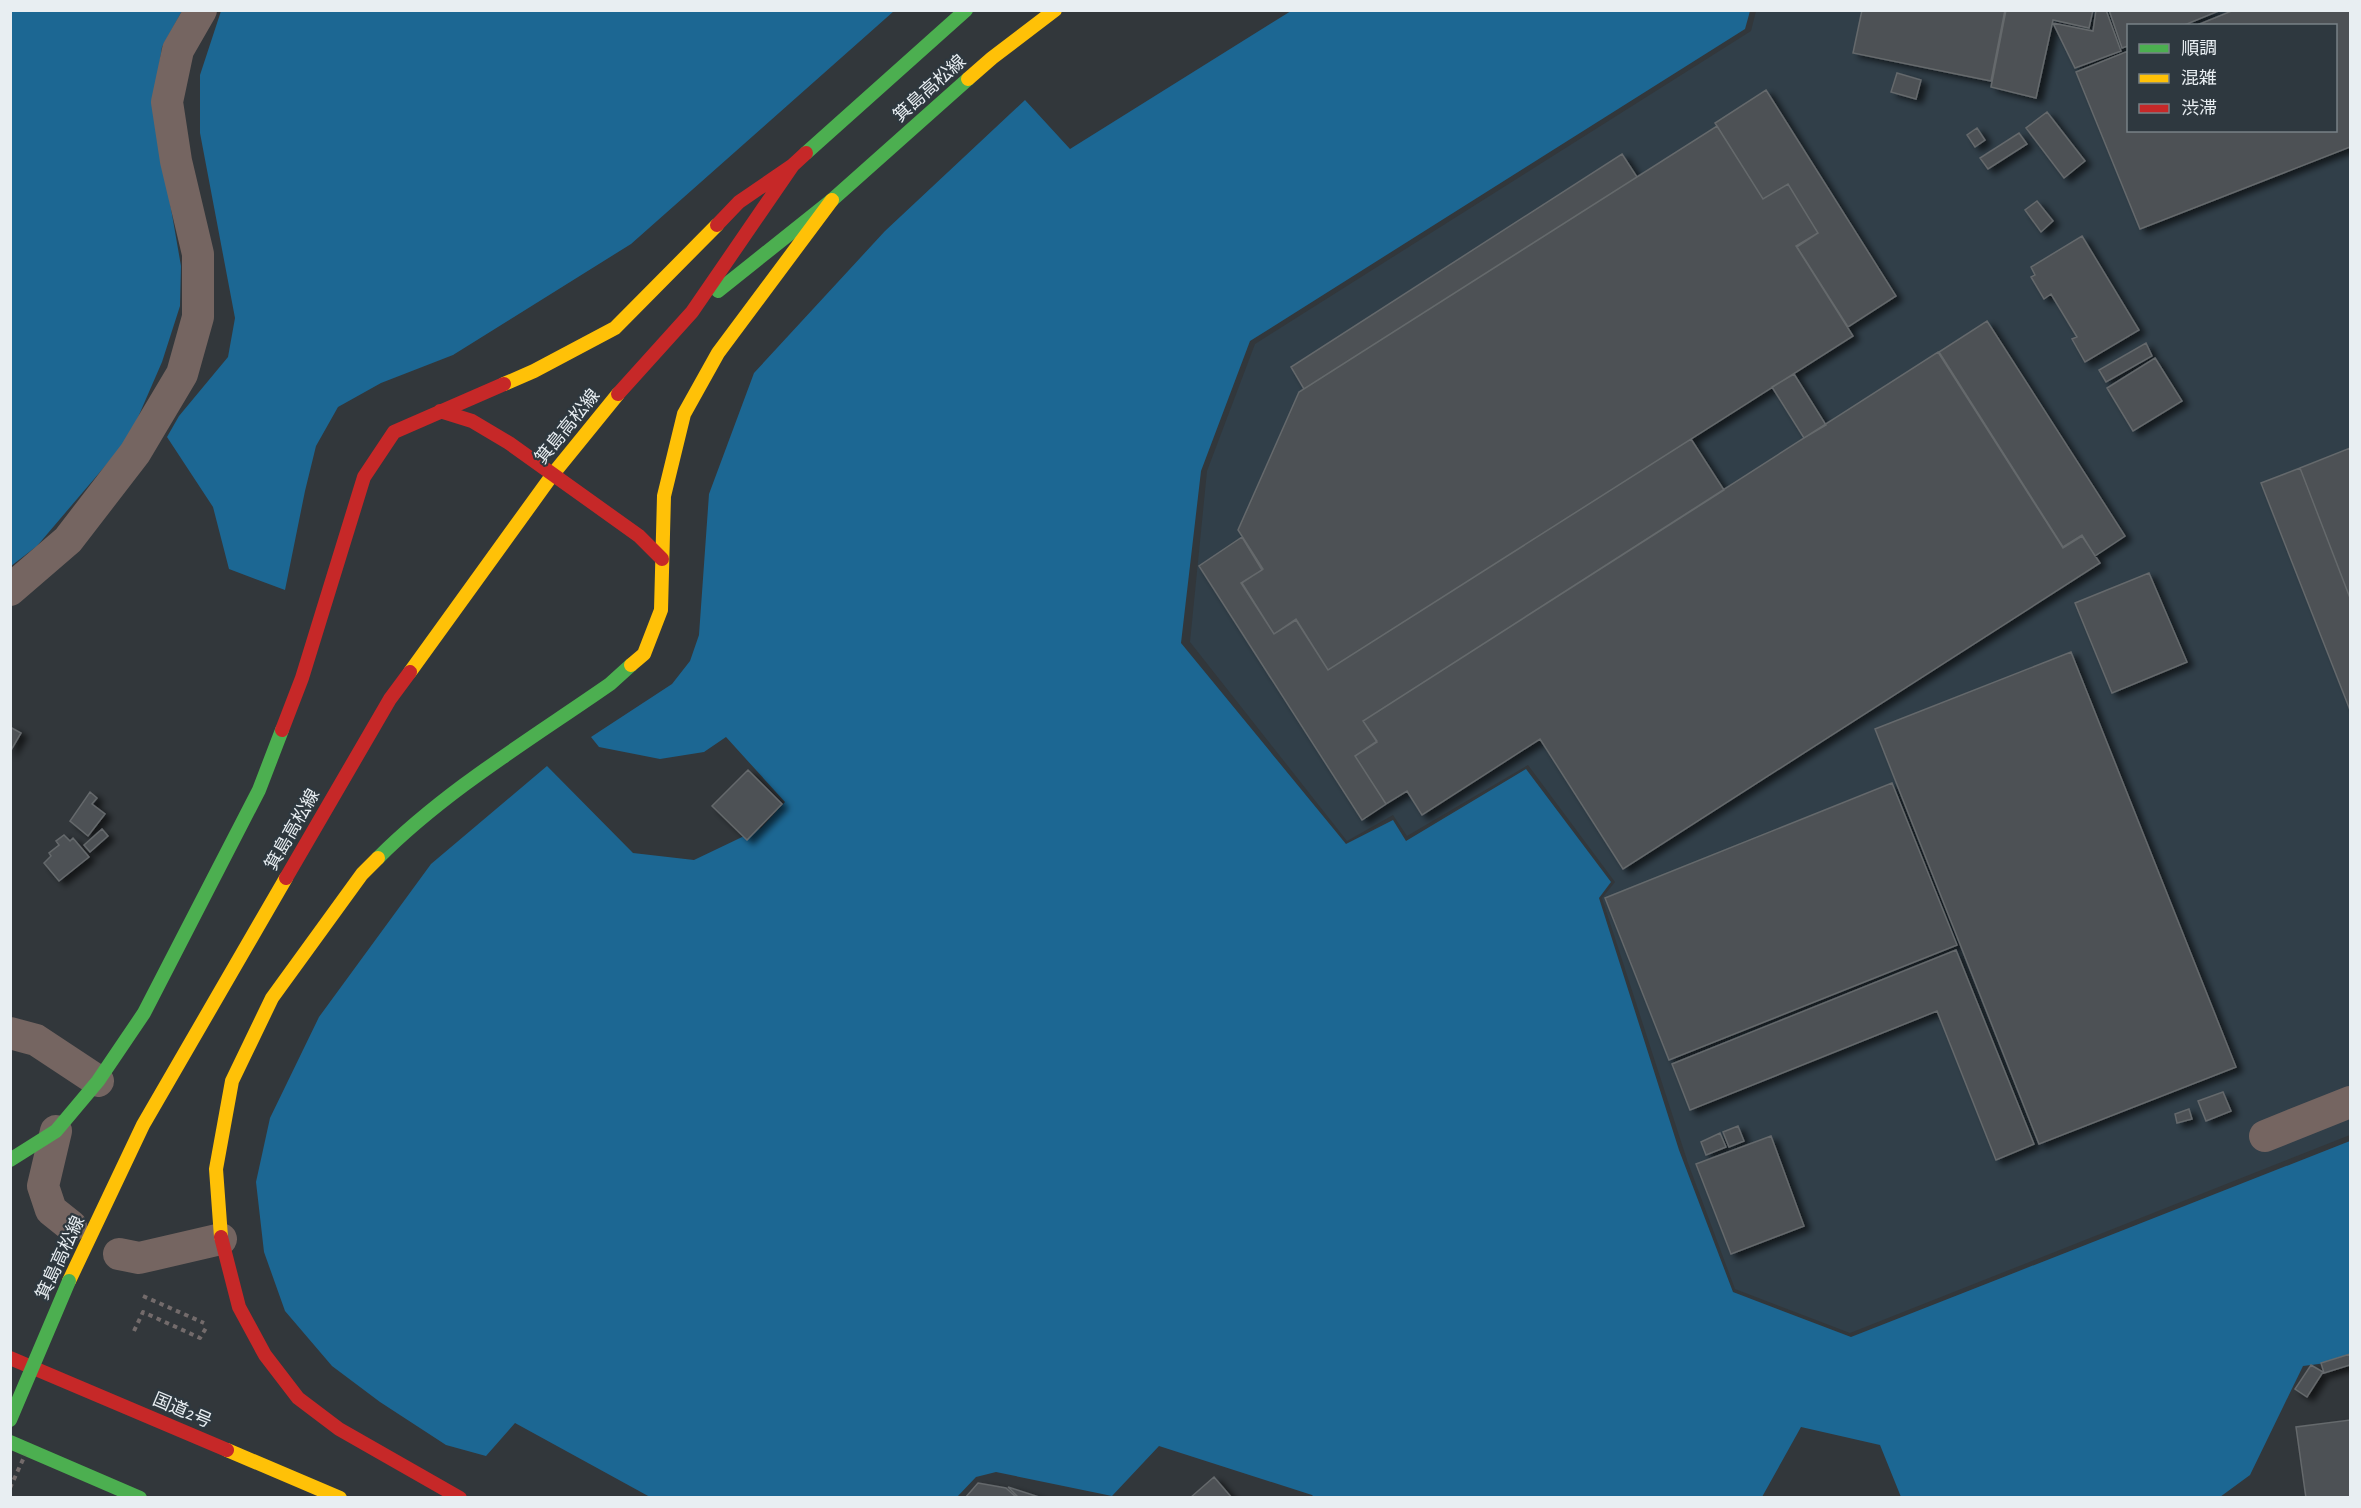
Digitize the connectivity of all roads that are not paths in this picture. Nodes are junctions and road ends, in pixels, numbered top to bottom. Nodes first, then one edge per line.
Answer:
1 (201, 10) edge
2 (966, 10) edge
3 (1055, 10) edge
4 (793, 165) junction
5 (832, 200) junction
6 (692, 312) junction
7 (440, 411) junction
8 (553, 474) junction
9 (662, 559) junction
10 (10, 590) edge
11 (10, 1033) edge
12 (98, 1081) junction
13 (2350, 1102) edge
14 (56, 1131) junction
15 (2265, 1136) dead end
16 (10, 1160) edge
17 (71, 1226) dead end
18 (221, 1239) junction
19 (119, 1254) dead end
20 (10, 1358) edge
21 (10, 1420) edge
22 (10, 1442) edge
23 (140, 1497) edge
24 (340, 1497) edge
25 (460, 1497) edge

1 - 10 street
2 - 4 main road, 箕島高松線
3 - 5 main road, 箕島高松線
4 - 6 main road, 箕島高松線
4 - 7 main road
5 - 6 main road, 箕島高松線
5 - 9 main road
6 - 8 main road, 箕島高松線
7 - 8 main road
7 - 12 main road
8 - 9 main road
8 - 21 main road, 箕島高松線, bridge
9 - 18 main road
11 - 12 street
12 - 14 main road
13 - 15 street
14 - 16 main road
14 - 17 street
18 - 19 street
18 - 25 main road
20 - 24 main road, 国道2号
22 - 23 main road

